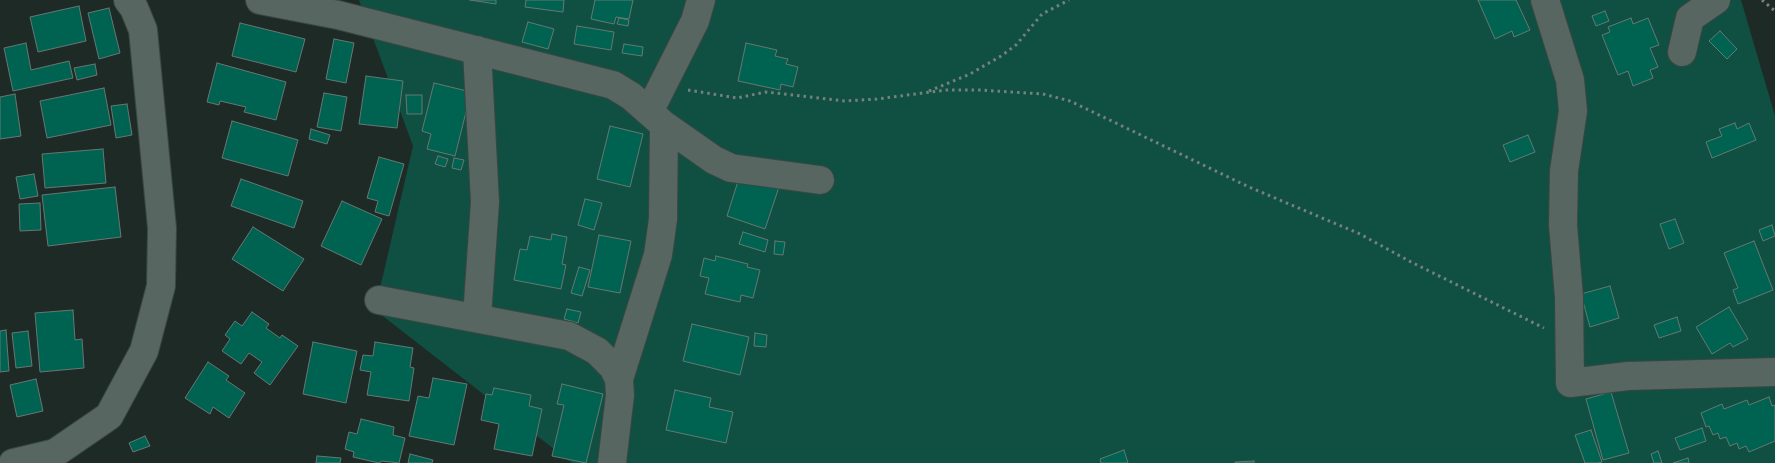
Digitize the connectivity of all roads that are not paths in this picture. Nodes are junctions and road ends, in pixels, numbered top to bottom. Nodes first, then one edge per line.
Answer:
1 (128, 0) edge
2 (260, 0) edge
3 (701, 0) edge
4 (1545, 0) edge
5 (1716, 0) edge
6 (477, 50) junction
7 (1682, 52) dead end
8 (657, 118) junction
9 (820, 180) dead end
10 (379, 300) dead end
11 (477, 318) junction
12 (1775, 372) edge
13 (620, 379) junction
14 (13, 463) edge
15 (612, 463) edge

1 - 14 street
2 - 6 street
3 - 8 street
4 - 12 street
5 - 7 street
6 - 8 street
6 - 11 street
8 - 9 street
8 - 13 street
10 - 11 street
11 - 13 street
13 - 15 street

